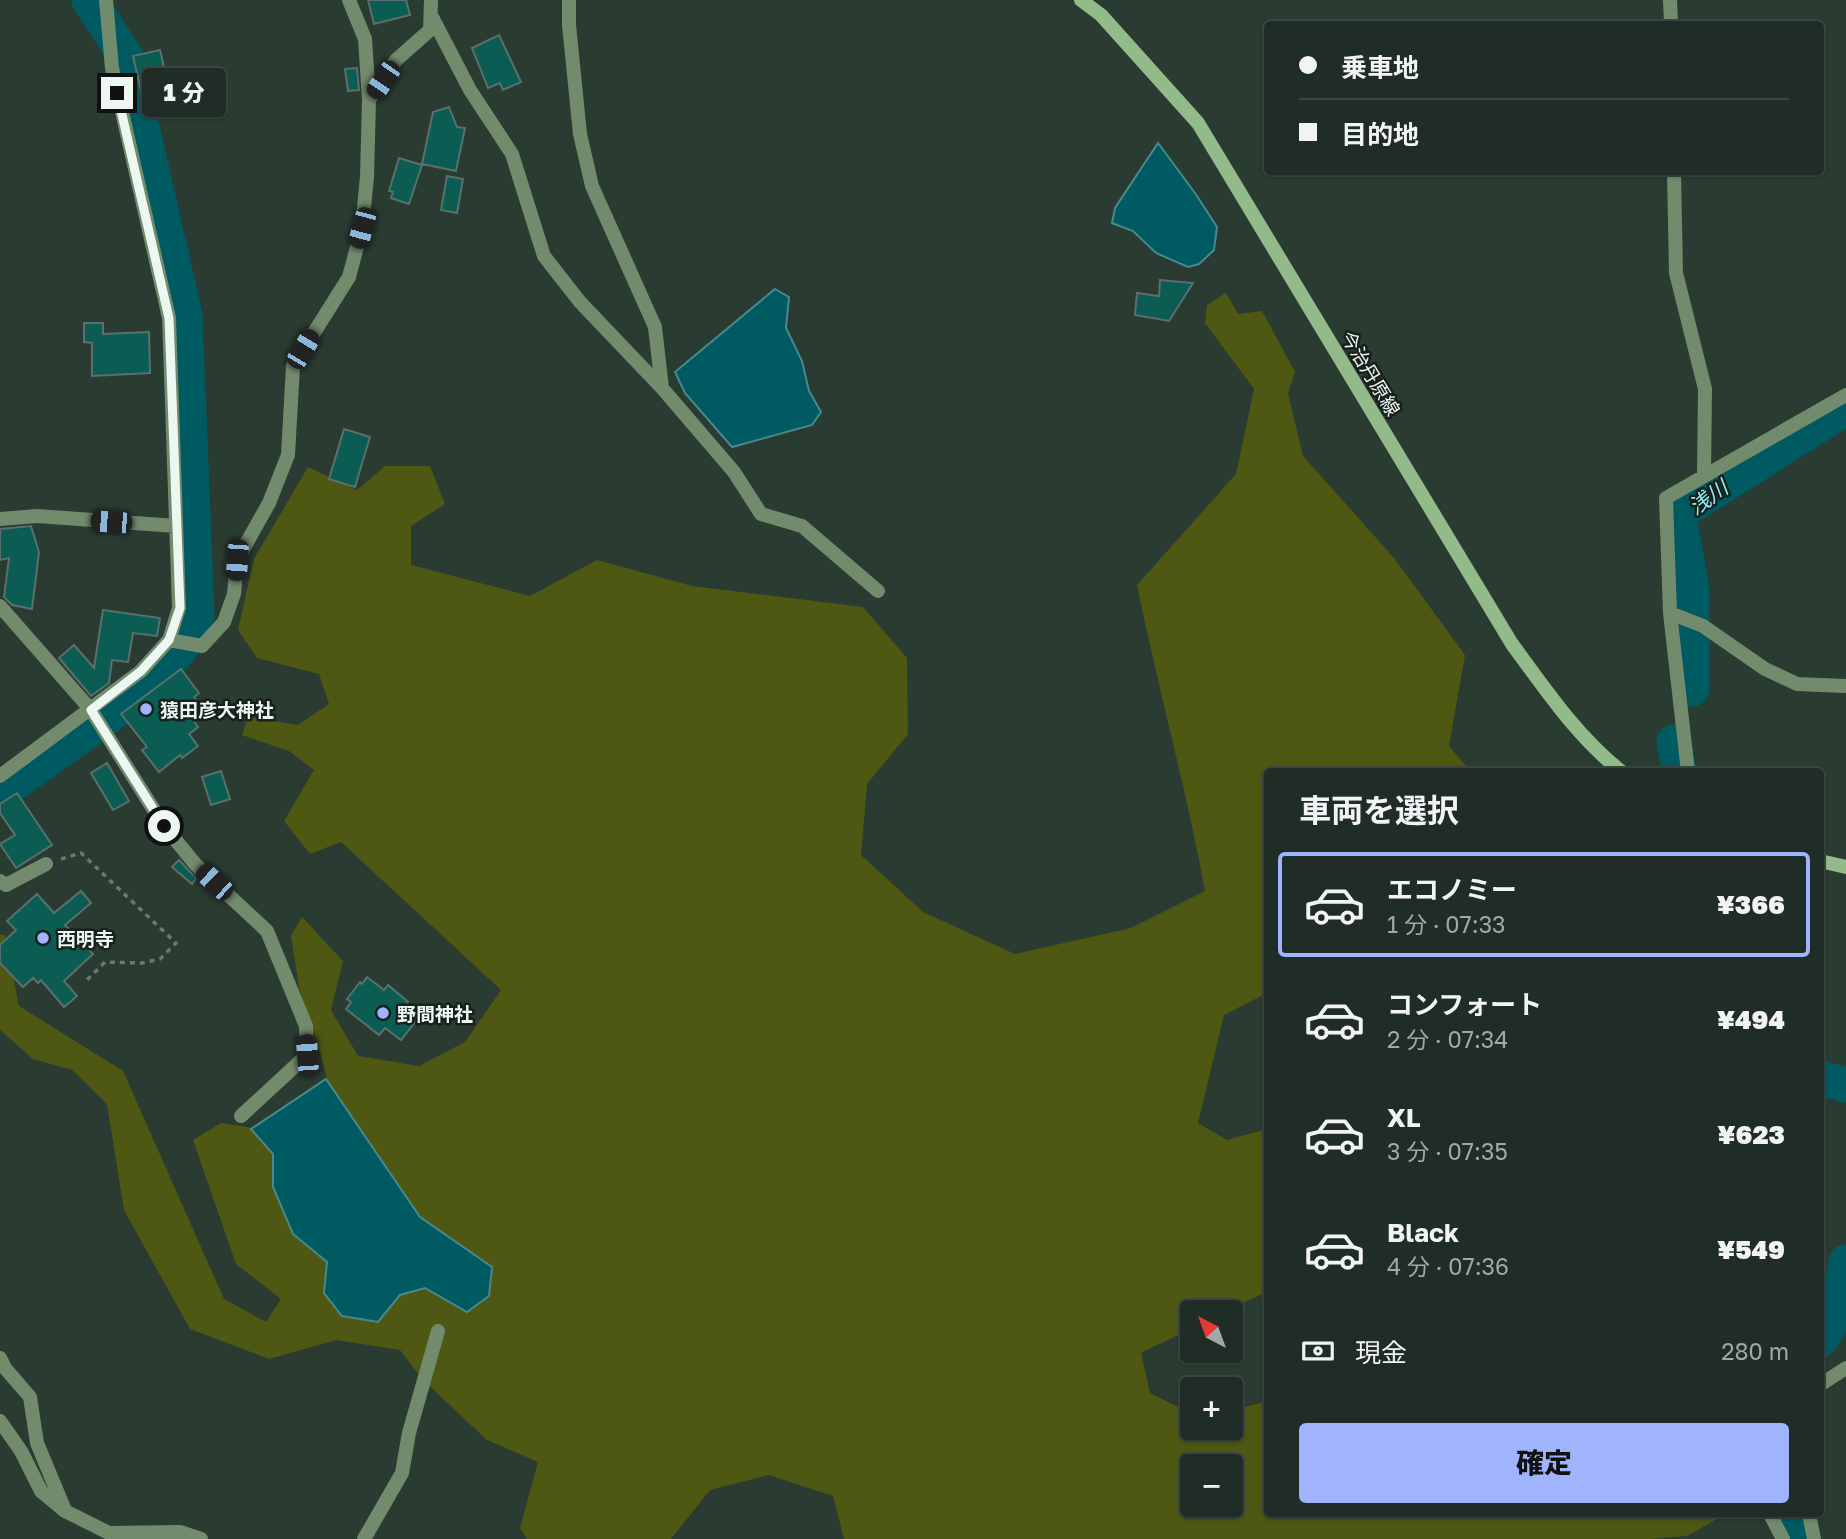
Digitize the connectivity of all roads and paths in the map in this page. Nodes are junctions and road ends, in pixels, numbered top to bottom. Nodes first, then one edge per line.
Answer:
1 (106, 0) edge
2 (349, 0) edge
3 (431, 0) edge
4 (569, 0) edge
5 (1081, 0) edge
6 (1670, 0) edge
7 (430, 15) junction
8 (1671, 21) edge
9 (369, 100) junction
10 (1674, 175) edge
11 (662, 388) junction
12 (1846, 395) edge
13 (1704, 475) junction
14 (0, 519) edge
15 (176, 526) junction
16 (878, 591) dead end
17 (0, 606) edge
18 (1670, 613) junction
19 (169, 640) junction
20 (1846, 687) edge
21 (91, 710) junction
22 (1617, 768) edge
23 (1688, 768) edge
24 (0, 776) edge
25 (1824, 862) edge
26 (46, 864) joint
27 (1846, 867) edge
28 (0, 881) edge
29 (85, 982) dead end
30 (241, 1116) dead end
31 (438, 1331) dead end
32 (0, 1358) edge
33 (1846, 1368) edge
34 (1824, 1382) edge
35 (0, 1421) edge
36 (65, 1511) junction
37 (1772, 1517) edge
38 (1810, 1517) edge
39 (201, 1539) edge
40 (364, 1539) edge
41 (1783, 1539) edge
42 (1814, 1539) edge

1 - 15 street
2 - 9 street
3 - 7 street
4 - 11 street
5 - 22 main road, 今治丹原線
6 - 8 street
7 - 9 street
7 - 11 street
9 - 19 street
10 - 13 street
11 - 16 street
12 - 13 street
13 - 18 street
14 - 15 street
15 - 19 street
17 - 21 street
18 - 20 street
18 - 23 street
19 - 21 street
21 - 24 street
21 - 30 street
25 - 27 main road
26 - 28 street
26 - 29 path
31 - 40 street
32 - 36 street
33 - 34 street
35 - 36 street
36 - 39 street
37 - 41 street
38 - 42 street

